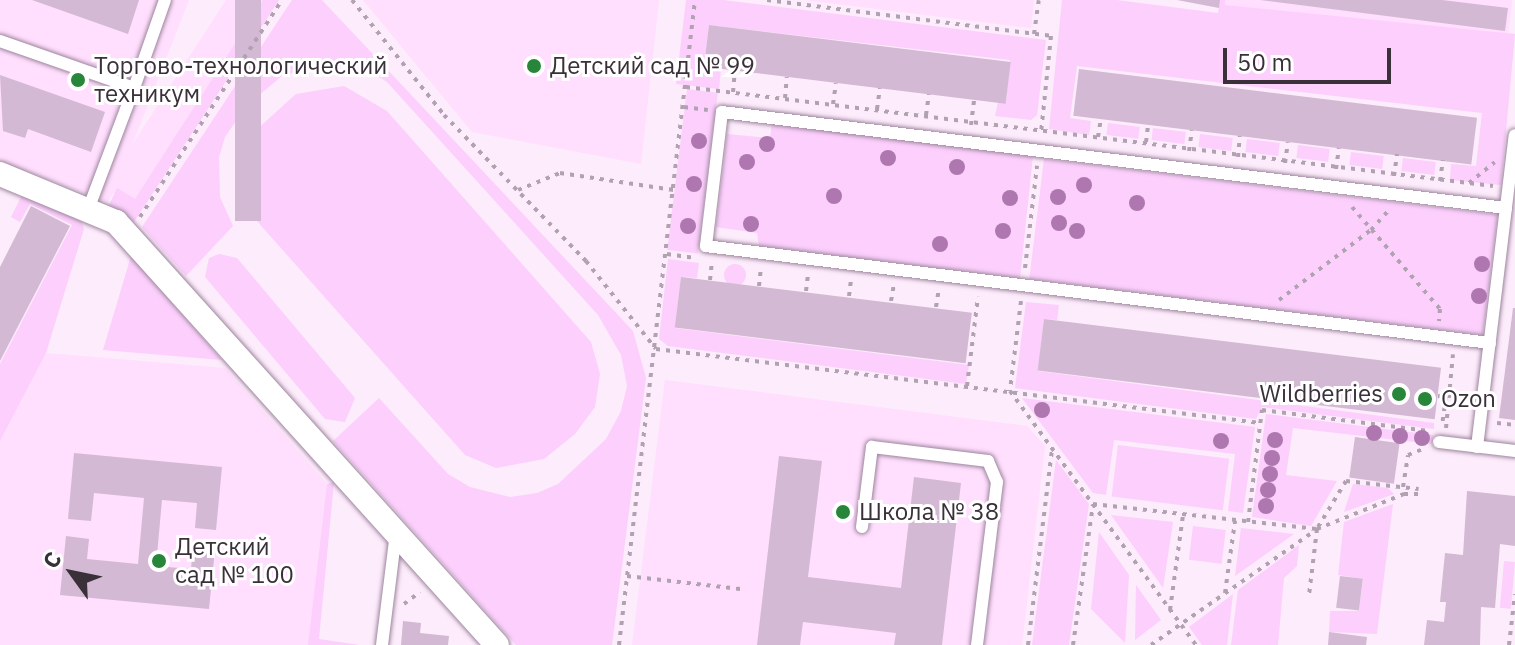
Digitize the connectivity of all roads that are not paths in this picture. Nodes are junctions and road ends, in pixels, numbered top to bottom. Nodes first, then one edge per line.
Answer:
1 (165, 0) edge
2 (0, 41) edge
3 (134, 88) junction
4 (1514, 141) edge
5 (0, 174) edge
6 (89, 207) junction
7 (1506, 208) junction
8 (1490, 343) junction
9 (1442, 442) road end
10 (1477, 447) junction
11 (1515, 451) edge
12 (862, 527) dead end
13 (396, 533) junction
14 (382, 645) edge
15 (497, 645) edge
16 (977, 645) edge

1 - 3 lane
2 - 3 lane
3 - 6 lane
4 - 7 lane
5 - 6 street
6 - 13 street
7 - 8 lane
7 - 8 lane
8 - 10 lane
9 - 10 lane
10 - 11 lane
12 - 16 lane
13 - 14 lane
13 - 15 street

